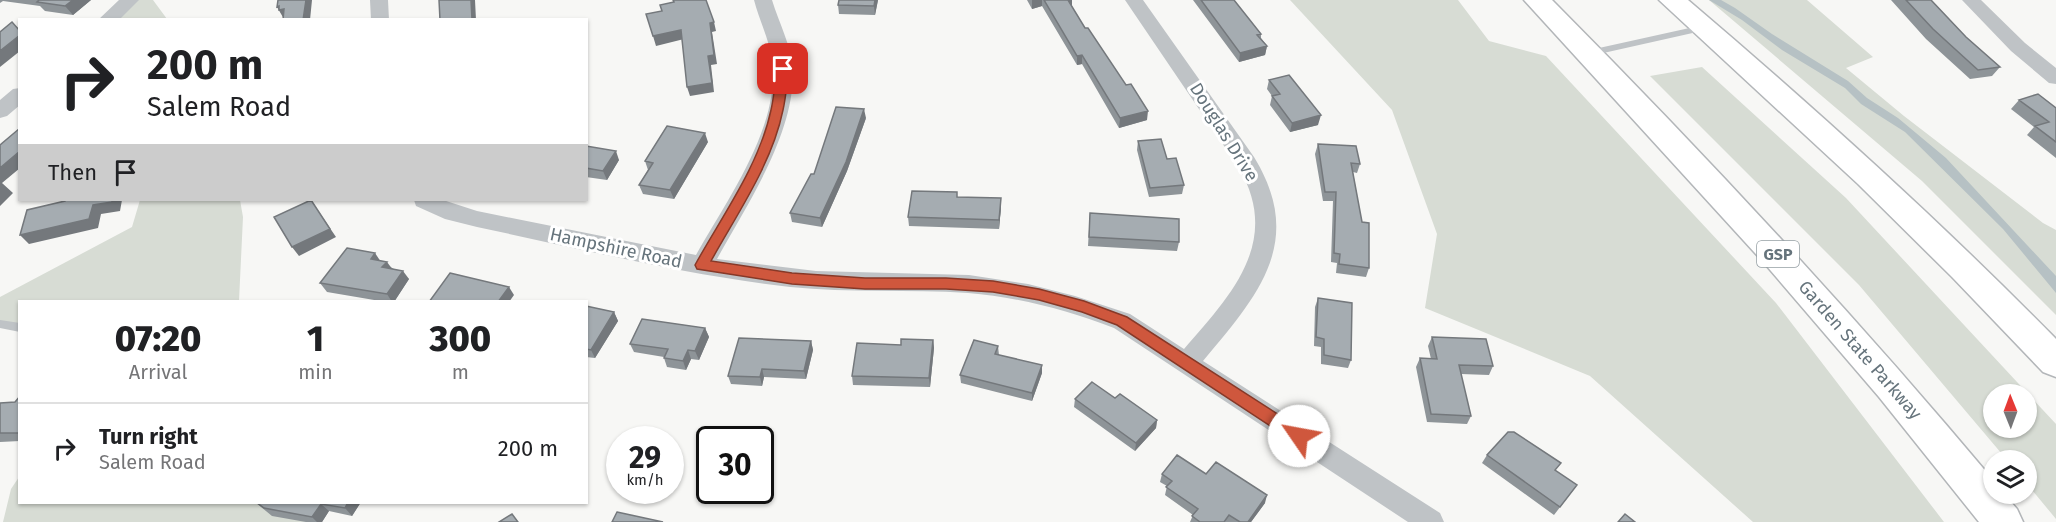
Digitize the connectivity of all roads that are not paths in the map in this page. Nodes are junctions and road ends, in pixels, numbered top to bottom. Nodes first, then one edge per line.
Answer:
1 (130, 0) edge
2 (379, 0) edge
3 (762, 0) edge
4 (1134, 0) edge
5 (1537, 0) edge
6 (1672, 0) edge
7 (1971, 0) edge
8 (109, 18) edge
9 (380, 18) edge
10 (1704, 27) junction
11 (1589, 53) junction
12 (2056, 78) edge
13 (426, 201) edge
14 (702, 265) junction
15 (0, 324) edge
16 (18, 328) edge
17 (2056, 362) edge
18 (1186, 363) junction
19 (1431, 522) edge
20 (2003, 522) edge

1 - 8 street
2 - 9 street
3 - 14 street
4 - 18 street, Douglas Drive
5 - 11 highway, Garden State Parkway / GSP
6 - 10 highway
7 - 12 street
10 - 11 lane
10 - 17 highway
11 - 20 highway, Garden State Parkway / GSP
13 - 14 street, Hampshire Road
14 - 18 street, Hampshire Road
15 - 16 lane
18 - 19 street, Hampshire Road

